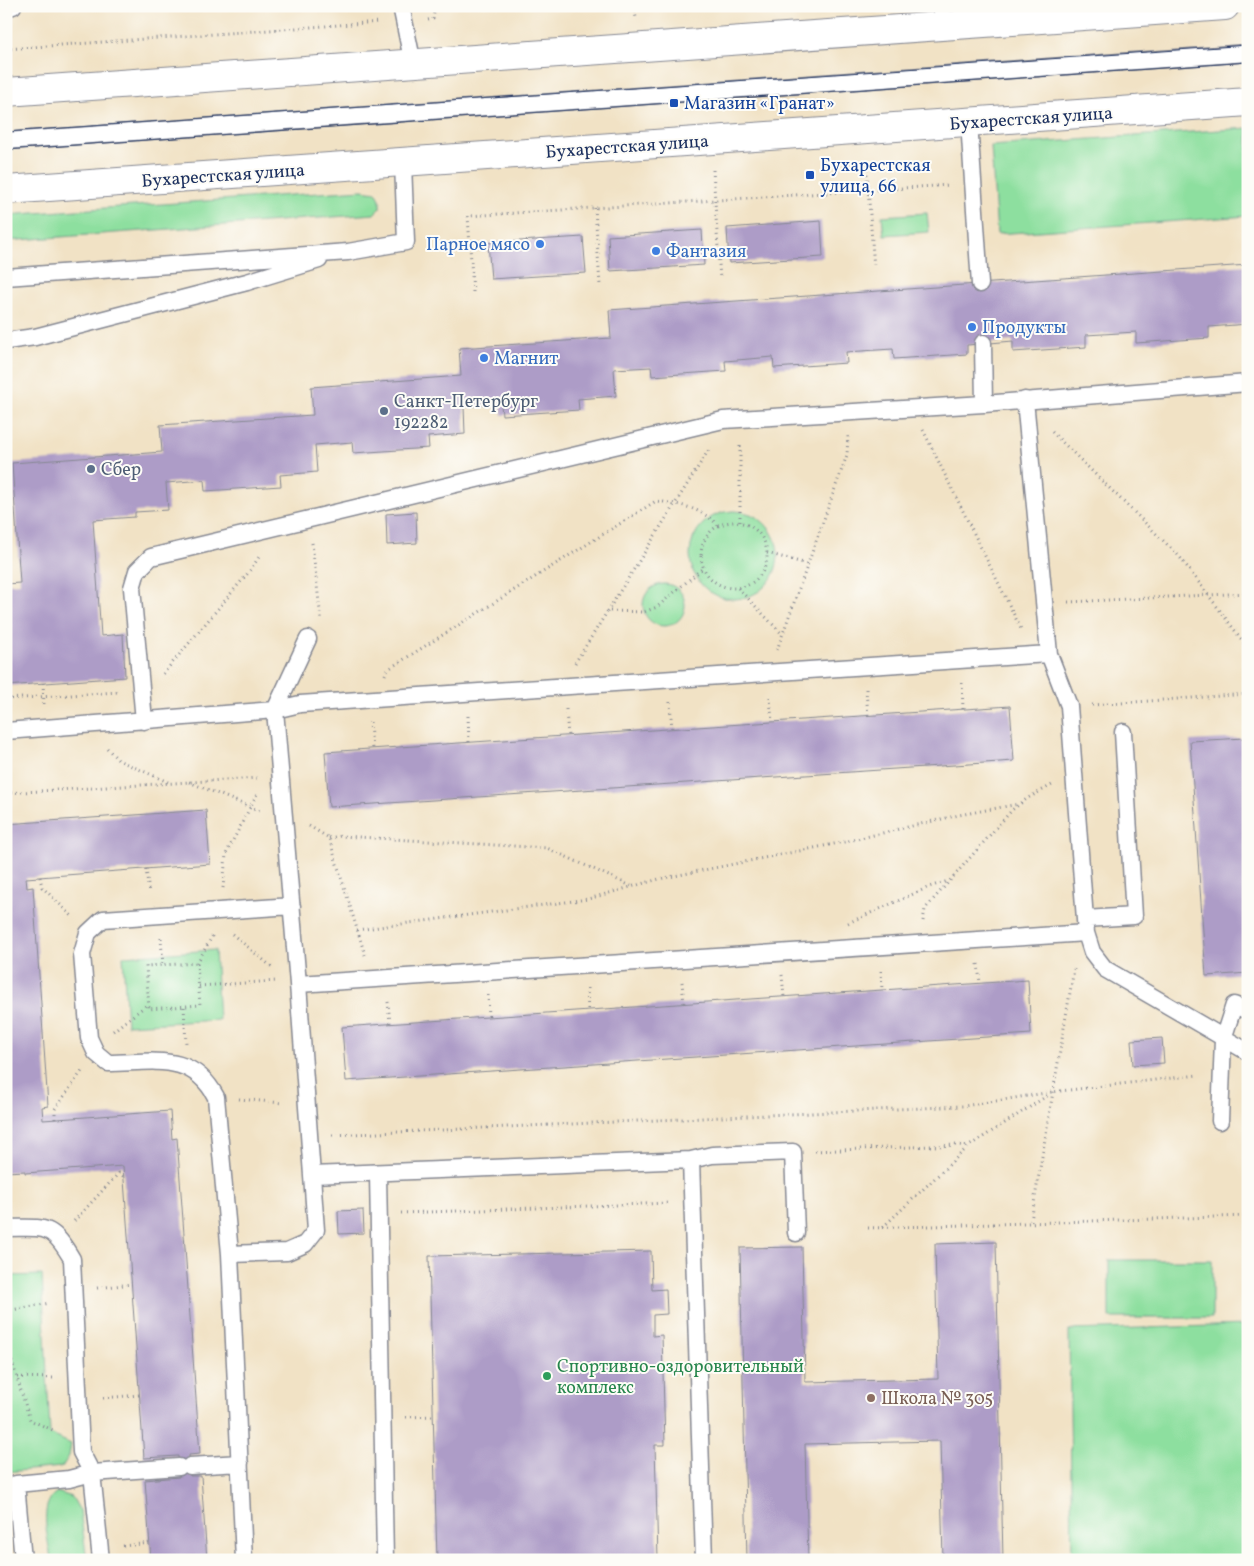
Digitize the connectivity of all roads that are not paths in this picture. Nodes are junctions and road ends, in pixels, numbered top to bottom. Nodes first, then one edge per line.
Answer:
1 (13, 6) edge
2 (1225, 6) edge
3 (6, 7) edge
4 (402, 14) edge
5 (942, 16) edge
6 (1248, 53) edge
7 (413, 64) junction
8 (6, 92) edge
9 (1248, 102) edge
10 (969, 122) junction
11 (6, 141) edge
12 (403, 163) junction
13 (6, 190) edge
14 (348, 252) junction
15 (6, 277) edge
16 (980, 284) dead end
17 (6, 341) edge
18 (983, 344) dead end
19 (1248, 383) edge
20 (1025, 400) junction
21 (984, 404) junction
22 (308, 639) road end
23 (1049, 654) junction
24 (274, 710) junction
25 (144, 721) junction
26 (6, 731) edge
27 (1123, 732) dead end
28 (292, 906) junction
29 (1086, 926) junction
30 (295, 981) junction
31 (1248, 1011) edge
32 (1223, 1039) junction
33 (1248, 1052) edge
34 (1220, 1121) dead end
35 (691, 1160) junction
36 (378, 1174) junction
37 (312, 1175) junction
38 (6, 1228) edge
39 (796, 1233) dead end
40 (230, 1254) junction
41 (240, 1463) junction
42 (92, 1474) junction
43 (23, 1560) edge
44 (101, 1560) edge
45 (244, 1560) edge
46 (385, 1560) edge
47 (704, 1560) edge

1 - 3 lane
2 - 5 main road
4 - 7 lane
5 - 7 main road
6 - 11 lane
7 - 8 main road
9 - 10 main road, Бухарестская улица
10 - 12 main road, Бухарестская улица
10 - 16 lane
12 - 13 main road, Бухарестская улица
12 - 14 lane
14 - 15 lane
14 - 17 lane
18 - 21 lane
19 - 20 lane
20 - 21 lane
20 - 23 lane
21 - 25 lane
22 - 24 lane
23 - 24 lane
23 - 29 lane
24 - 25 lane
24 - 28 lane
25 - 26 lane
27 - 29 lane
28 - 30 lane
28 - 40 lane
29 - 30 lane
29 - 32 lane
30 - 37 lane
31 - 32 lane
32 - 33 lane
32 - 34 lane
35 - 36 lane
35 - 39 lane
35 - 47 lane
36 - 37 lane
36 - 46 lane
37 - 40 lane
38 - 42 lane
40 - 41 lane
41 - 42 lane
41 - 45 lane
42 - 43 lane
42 - 44 lane

